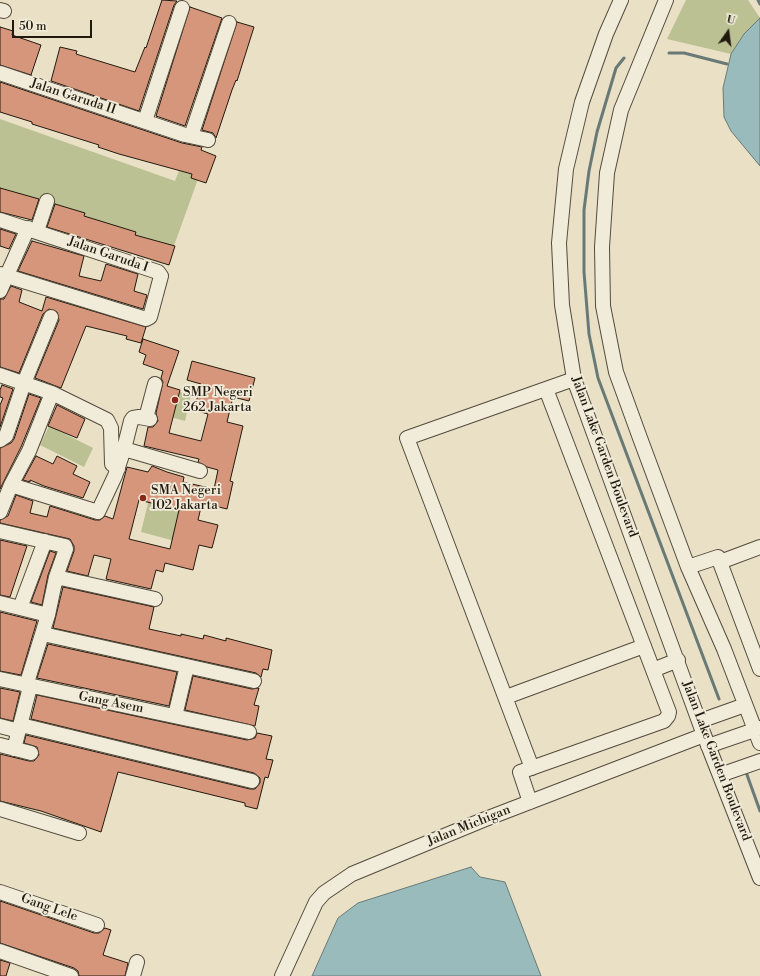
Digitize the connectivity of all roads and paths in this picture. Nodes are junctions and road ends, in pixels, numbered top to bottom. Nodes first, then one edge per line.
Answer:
1 (621, 0) edge
2 (666, 0) edge
3 (182, 8) dead end
4 (229, 23) dead end
5 (0, 73) edge
6 (145, 121) junction
7 (191, 136) junction
8 (208, 140) dead end
9 (47, 201) dead end
10 (0, 220) edge
11 (32, 230) junction
12 (3, 275) edge
13 (0, 290) edge
14 (51, 317) dead end
15 (0, 375) edge
16 (574, 379) junction
17 (24, 383) junction
18 (155, 384) dead end
19 (546, 389) junction
20 (52, 393) junction
21 (0, 440) edge
22 (124, 449) junction
23 (118, 469) junction
24 (200, 470) dead end
25 (11, 485) junction
26 (0, 512) edge
27 (0, 531) edge
28 (45, 541) junction
29 (760, 547) edge
30 (720, 562) junction
31 (688, 567) junction
32 (56, 577) junction
33 (155, 599) dead end
34 (0, 603) edge
35 (20, 608) junction
36 (48, 615) junction
37 (42, 634) junction
38 (644, 646) junction
39 (678, 660) junction
40 (187, 666) junction
41 (760, 669) edge
42 (653, 670) junction
43 (0, 679) edge
44 (254, 681) dead end
45 (28, 686) junction
46 (506, 698) junction
47 (745, 705) junction
48 (175, 716) junction
49 (700, 721) junction
50 (0, 726) edge
51 (20, 728) junction
52 (249, 732) dead end
53 (758, 734) edge
54 (706, 741) junction
55 (0, 745) edge
56 (14, 749) junction
57 (31, 753) dead end
58 (760, 761) edge
59 (532, 768) junction
60 (720, 775) junction
61 (252, 781) dead end
62 (530, 802) junction
63 (0, 809) edge
64 (79, 833) dead end
65 (760, 878) edge
66 (0, 892) edge
67 (97, 925) dead end
68 (0, 951) edge
69 (71, 976) edge
70 (282, 976) edge

1 - 16 street, Jalan Lake Garden Boulevard
2 - 31 street
3 - 6 street
4 - 7 street
5 - 6 street, Jalan Garuda II
6 - 7 street, Jalan Garuda II
7 - 8 street, Jalan Garuda II
9 - 11 street
10 - 11 street, Jalan Garuda I
11 - 12 street
11 - 12 street, Jalan Garuda I
12 - 13 street
14 - 17 street
15 - 17 street
16 - 19 street
16 - 39 street, Jalan Lake Garden Boulevard
17 - 20 street
17 - 21 street
18 - 22 street
19 - 38 street
19 - 46 street
20 - 23 street
20 - 25 street
22 - 23 street
22 - 24 street
23 - 25 street
25 - 26 street
27 - 28 street
28 - 32 street
28 - 35 street
29 - 30 street
30 - 31 street
30 - 41 street
31 - 47 street
32 - 33 street
32 - 36 street
34 - 35 street
35 - 36 street
36 - 37 street
37 - 40 street
37 - 45 street
38 - 42 street
38 - 46 street
39 - 42 street
39 - 49 street, Jalan Lake Garden Boulevard
40 - 44 street
40 - 48 street
42 - 59 street
43 - 45 street, Gang Asem
45 - 48 street, Gang Asem
45 - 51 street
46 - 59 street
47 - 49 street
47 - 53 street
48 - 52 street, Gang Asem
49 - 54 street, Jalan Lake Garden Boulevard
50 - 51 street
51 - 56 street
51 - 61 street
53 - 54 street, Jalan Michigan
54 - 60 street, Jalan Lake Garden Boulevard
54 - 62 street, Jalan Michigan
55 - 56 street
56 - 57 street
58 - 60 street
59 - 62 street
60 - 65 street, Jalan Lake Garden Boulevard
62 - 70 street, Jalan Michigan
63 - 64 street
66 - 67 street, Gang Lele
68 - 69 street

